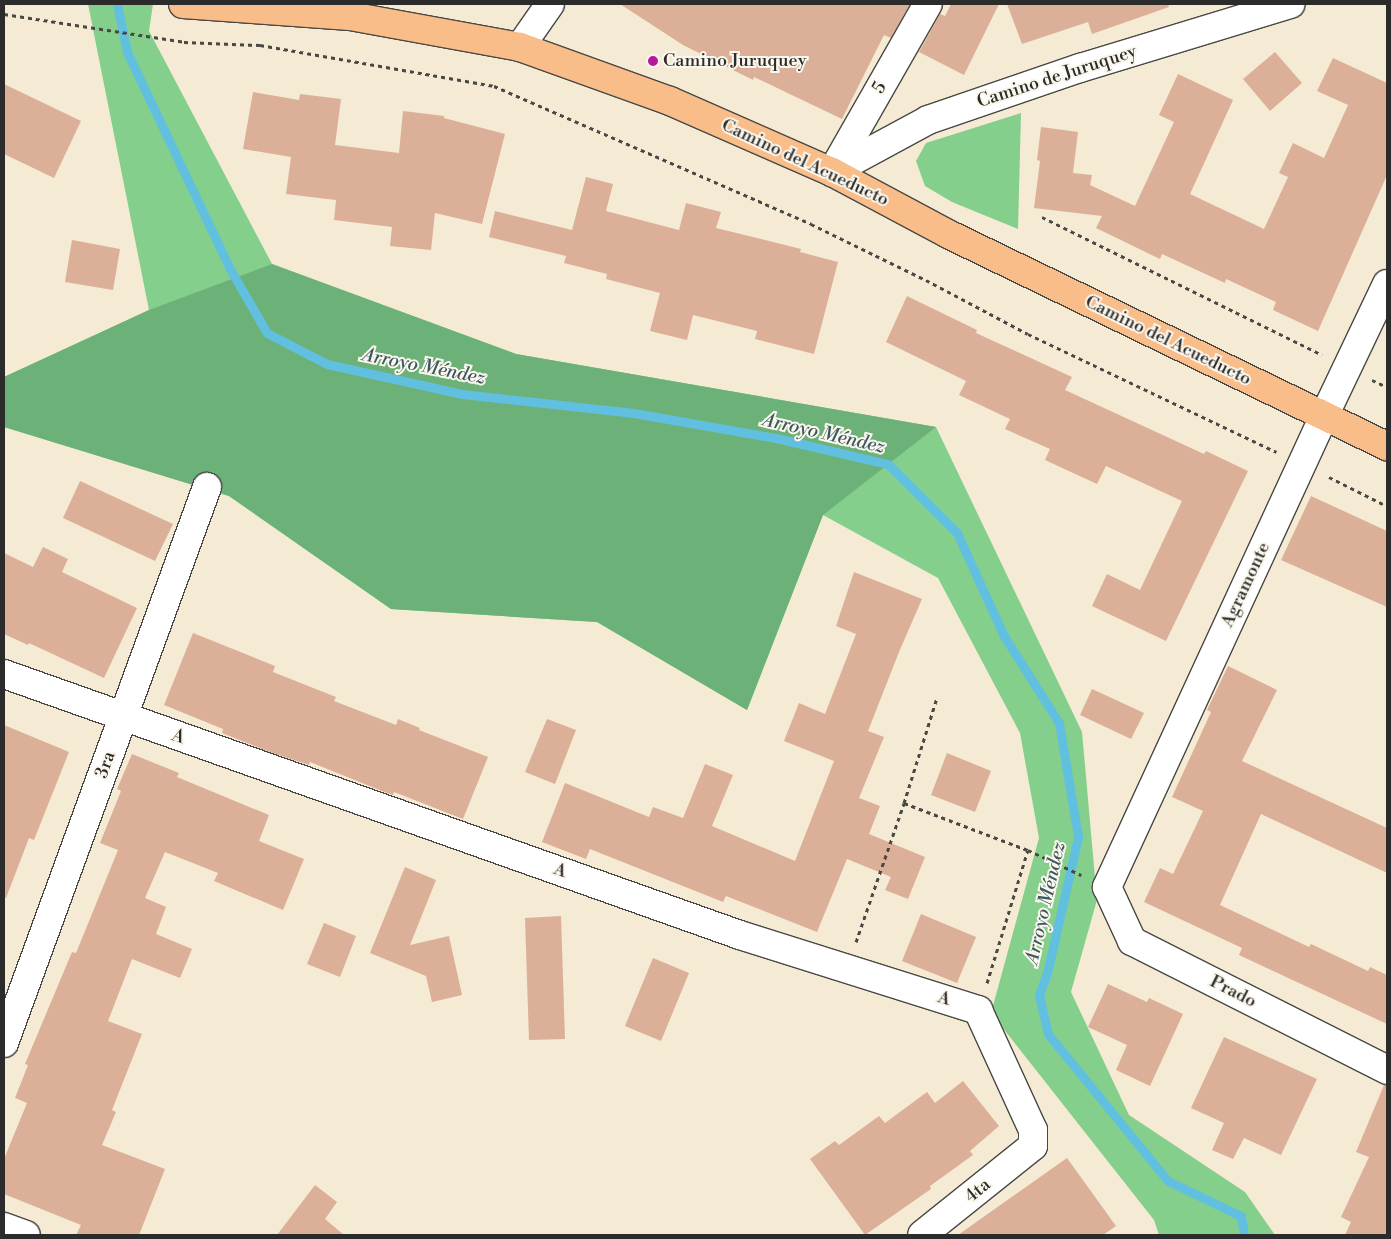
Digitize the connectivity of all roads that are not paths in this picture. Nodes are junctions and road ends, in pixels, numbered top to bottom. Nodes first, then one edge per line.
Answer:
1 (183, 4) edge
2 (550, 4) edge
3 (928, 4) edge
4 (1291, 4) edge
5 (225, 5) edge
6 (520, 47) junction
7 (832, 172) junction
8 (1387, 284) edge
9 (1324, 416) junction
10 (1387, 446) edge
11 (207, 487) dead end
12 (4, 674) edge
13 (123, 717) junction
14 (1107, 887) joint
15 (4, 1043) edge
16 (1387, 1070) edge
17 (1033, 1146) joint
18 (4, 1227) edge
19 (26, 1235) edge
20 (922, 1235) edge

1 - 5 main road, Camino del Acueducto
2 - 6 street
3 - 7 street, 5
4 - 7 street, Camino de Juruquey
5 - 6 main road, Camino del Acueducto
6 - 7 main road, Camino del Acueducto
7 - 9 main road, Camino del Acueducto
8 - 9 street, Agramonte
9 - 10 main road, Camino del Acueducto
9 - 14 street, Agramonte
11 - 13 street, 3ra
12 - 13 street, A
13 - 15 street, 3ra
13 - 17 street, A
14 - 16 street, Prado
17 - 20 street, 4ta
18 - 19 street

